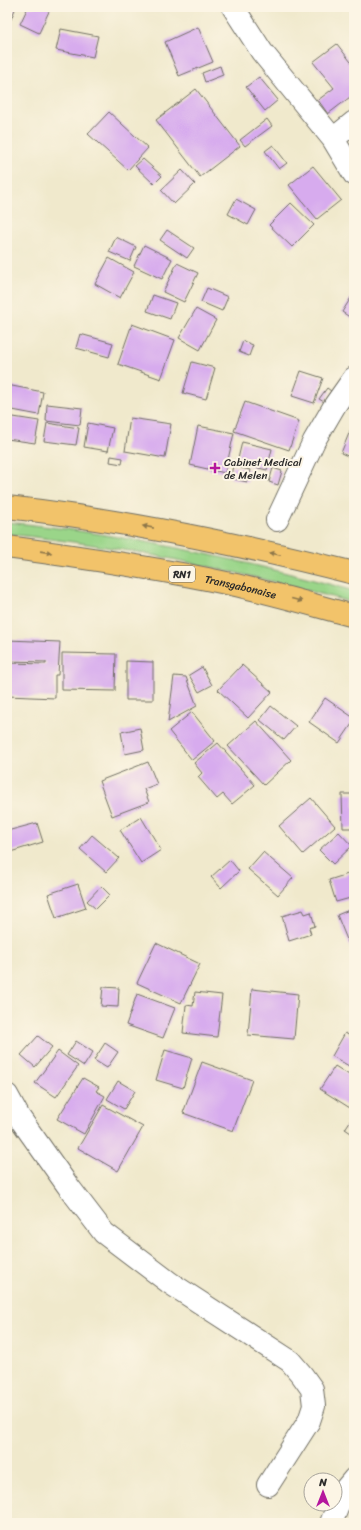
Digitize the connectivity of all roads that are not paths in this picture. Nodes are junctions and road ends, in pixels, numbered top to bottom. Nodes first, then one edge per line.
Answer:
1 (233, 7) edge
2 (354, 122) edge
3 (333, 139) junction
4 (354, 174) edge
5 (354, 378) edge
6 (7, 507) edge
7 (277, 520) dead end
8 (7, 547) edge
9 (354, 573) edge
10 (354, 616) edge
11 (7, 1095) edge
12 (354, 1479) edge
13 (268, 1485) dead end
14 (330, 1523) edge

1 - 3 street
2 - 3 street
3 - 4 street
5 - 7 street
9 -> 6 highway
8 -> 10 highway, Transgabonaise / RN1
11 - 13 street
12 - 14 street

